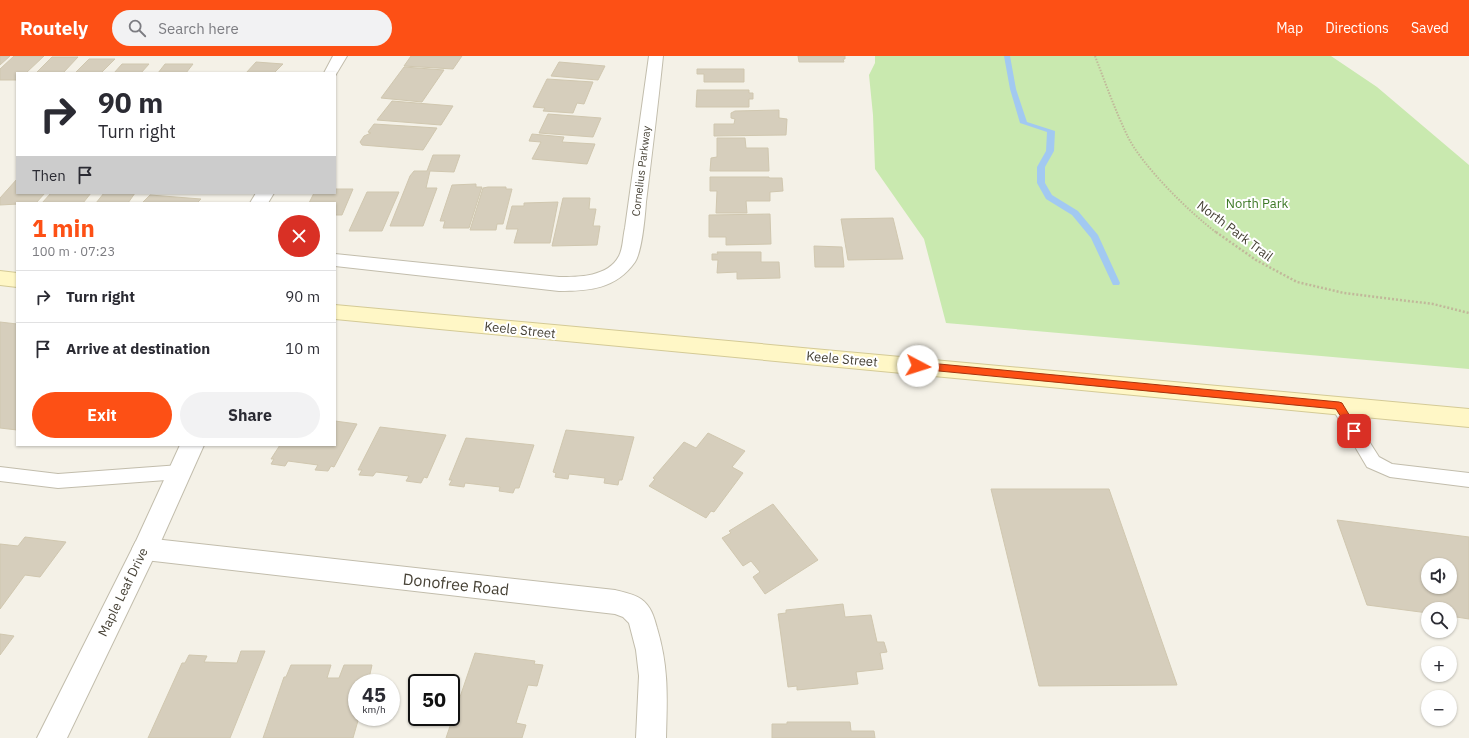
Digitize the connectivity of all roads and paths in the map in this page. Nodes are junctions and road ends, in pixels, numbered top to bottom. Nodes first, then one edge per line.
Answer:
1 (340, 56) edge
2 (656, 56) edge
3 (1095, 56) edge
4 (332, 72) edge
5 (336, 260) edge
6 (0, 278) edge
7 (16, 280) edge
8 (336, 312) edge
9 (1469, 314) edge
10 (1339, 406) junction
11 (1469, 418) edge
12 (192, 446) edge
13 (180, 472) junction
14 (0, 474) edge
15 (1469, 480) edge
16 (145, 549) junction
17 (52, 738) edge
18 (651, 738) edge

1 - 4 street
2 - 5 street, Cornelius Parkway
3 - 9 path, North Park Trail
6 - 7 main road
8 - 10 main road, Keele Street
10 - 11 main road, Keele Street
10 - 15 lane
12 - 13 street, Maple Leaf Drive
13 - 14 lane
13 - 16 street, Maple Leaf Drive
16 - 17 street, Maple Leaf Drive
16 - 18 street, Donofree Road

